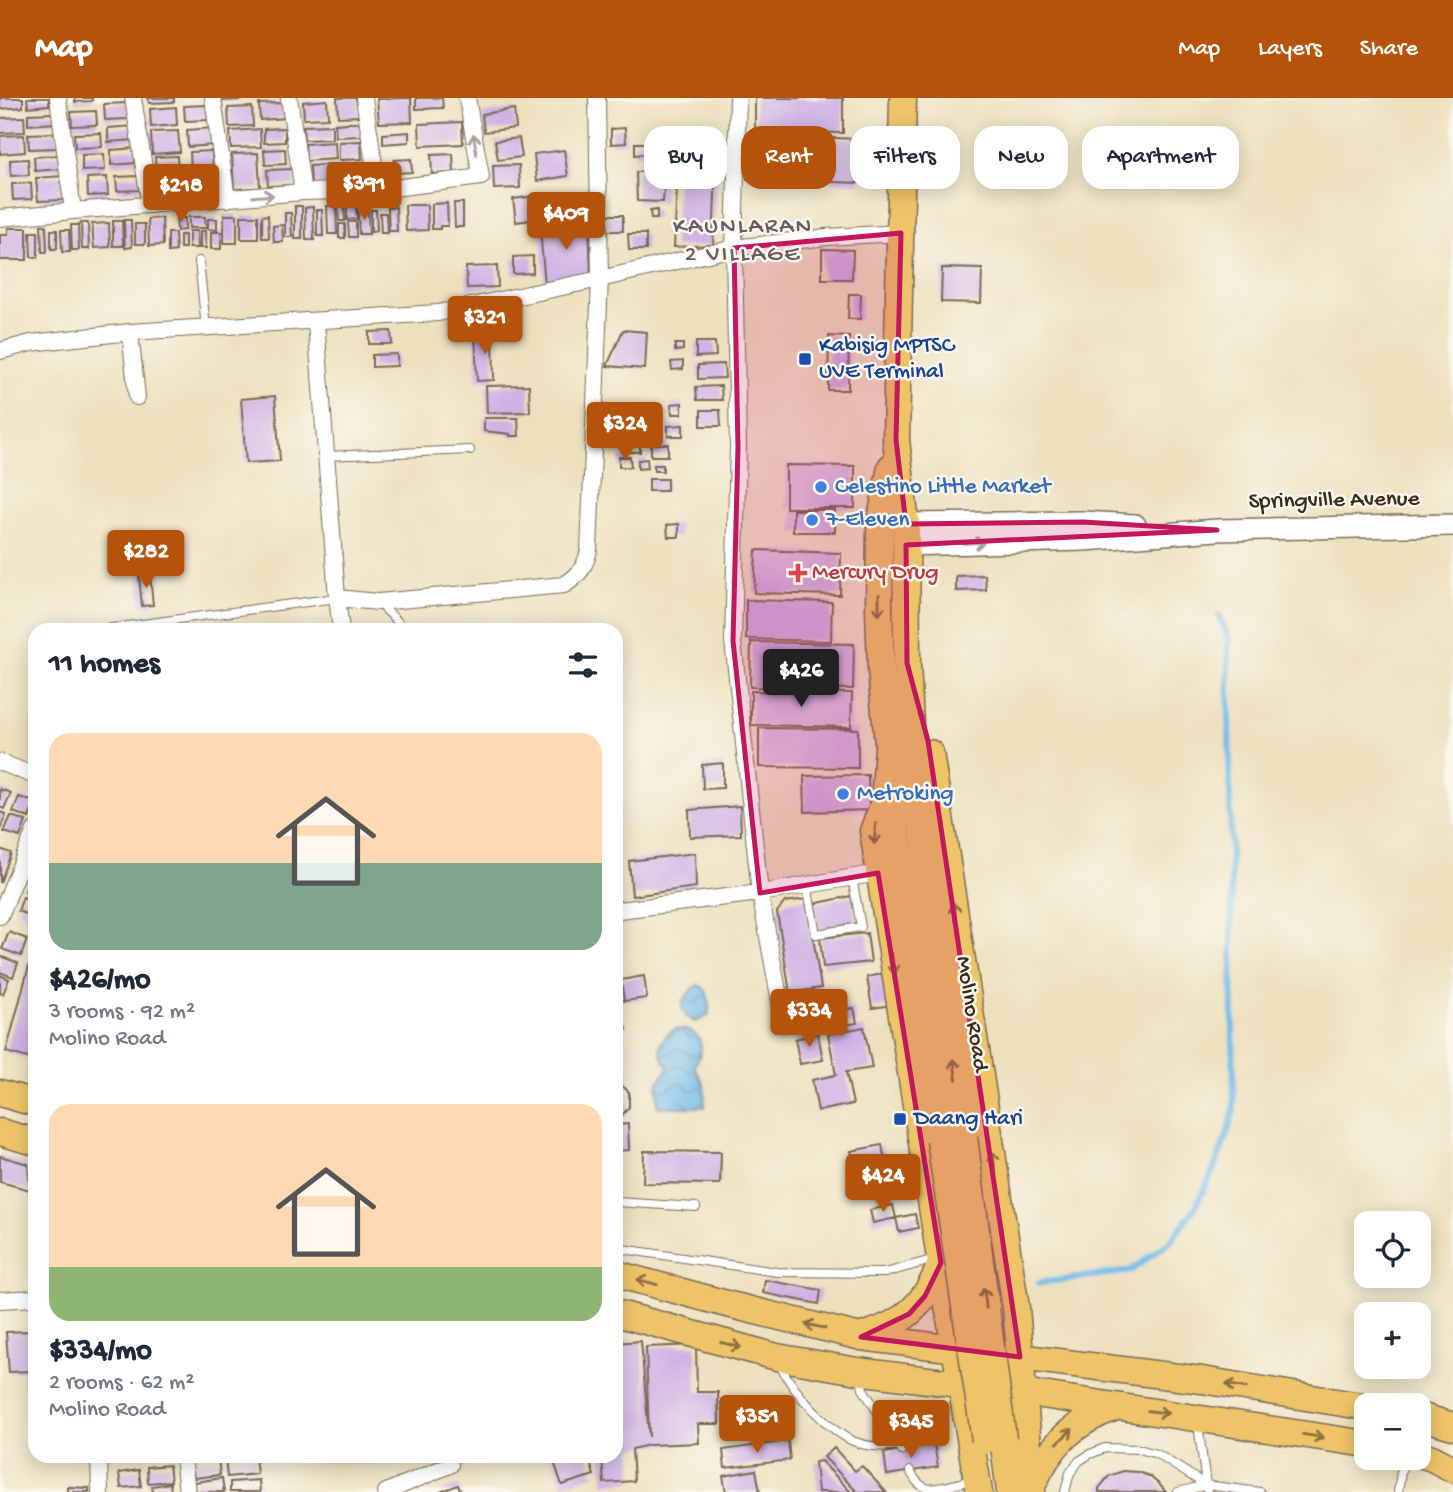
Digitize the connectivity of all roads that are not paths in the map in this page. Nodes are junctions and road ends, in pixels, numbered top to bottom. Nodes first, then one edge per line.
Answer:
1 (58, 98) edge
2 (133, 98) edge
3 (213, 98) edge
4 (289, 98) edge
5 (365, 98) edge
6 (467, 98) edge
7 (597, 98) edge
8 (738, 98) edge
9 (903, 98) edge
10 (378, 190) junction
11 (303, 192) junction
12 (227, 199) junction
13 (150, 205) junction
14 (73, 211) junction
15 (1, 214) edge
16 (901, 233) junction
17 (734, 248) junction
18 (199, 261) dead end
19 (600, 279) junction
20 (316, 322) junction
21 (206, 328) junction
22 (130, 332) junction
23 (0, 351) edge
24 (137, 397) dead end
25 (896, 440) junction
26 (470, 450) dead end
27 (325, 456) junction
28 (1453, 525) edge
29 (906, 535) junction
30 (337, 598) junction
31 (378, 602) junction
32 (398, 622) dead end
33 (150, 623) edge
34 (340, 623) edge
35 (907, 663) junction
36 (888, 747) junction
37 (0, 762) edge
38 (28, 773) edge
39 (28, 847) edge
40 (878, 873) junction
41 (852, 877) junction
42 (807, 885) junction
43 (760, 893) junction
44 (623, 910) edge
45 (0, 916) edge
46 (785, 1024) dead end
47 (0, 1093) edge
48 (28, 1102) edge
49 (0, 1132) edge
50 (28, 1140) edge
51 (623, 1203) edge
52 (696, 1208) dead end
53 (623, 1249) edge
54 (941, 1265) junction
55 (623, 1276) edge
56 (677, 1290) junction
57 (28, 1298) edge
58 (0, 1300) edge
59 (623, 1315) edge
60 (665, 1326) junction
61 (861, 1337) junction
62 (955, 1348) junction
63 (777, 1357) junction
64 (1020, 1357) junction
65 (859, 1372) junction
66 (961, 1384) junction
67 (1022, 1392) junction
68 (1354, 1405) edge
69 (1118, 1406) junction
70 (1197, 1418) junction
71 (1431, 1420) edge
72 (1453, 1426) edge
73 (1354, 1442) edge
74 (1431, 1458) edge
75 (99, 1463) edge
76 (184, 1463) edge
77 (450, 1465) dead end
78 (1453, 1469) edge
79 (1401, 1470) edge
80 (910, 1471) dead end
81 (983, 1488) edge
82 (1206, 1489) edge
83 (1025, 1490) edge
84 (100, 1492) edge
85 (187, 1492) edge
86 (386, 1492) edge
87 (1065, 1492) edge
88 (1178, 1492) edge
89 (1260, 1492) edge
90 (1398, 1492) edge

1 - 14 street
2 - 13 street
3 - 12 street
4 - 11 street
5 - 10 street
10 -> 6 street
7 - 19 street
8 - 17 street
9 - 16 main road, Molino Road
10 - 11 street
12 -> 11 street
12 - 13 street
13 - 14 street
14 - 15 street
16 - 17 street
16 - 25 main road, Molino Road
17 - 19 street
17 - 43 street
18 - 21 lane
19 - 20 street
19 - 31 street
20 - 21 street
20 - 27 street
21 - 22 street
22 - 23 street
22 - 24 street
25 - 29 main road, Molino Road
25 -> 36 main road, Molino Road
26 - 27 lane
27 - 30 street
28 - 29 street, Springville Avenue
29 - 35 main road, Molino Road
30 - 31 street
30 - 33 lane
30 - 34 street
31 - 32 lane
64 -> 35 main road, Molino Road
83 -> 35 main road, Molino Road, bridge
36 -> 40 main road, Molino Road
36 - 81 main road, Molino Road, bridge
37 - 38 street
39 - 45 street
40 - 41 street
40 -> 54 main road, Molino Road
41 - 42 street
41 - 42 lane
42 - 43 street
43 - 44 street
43 - 46 street
47 - 48 main road
49 - 50 main road
51 - 52 lane
53 - 54 lane
54 - 61 main road
54 - 62 main road, Molino Road
56 -> 55 main road
56 - 60 main road
61 -> 56 main road
57 - 58 street
59 - 60 main road
60 -> 63 main road
61 - 62 main road
62 - 64 main road
62 - 66 main road, Molino Road
63 - 65 main road
63 - 65 lane
64 - 67 main road, Molino Road
68 -> 64 main road
65 - 66 main road
66 - 67 main road
66 - 81 main road, Molino Road
67 - 69 main road
67 - 83 main road, Molino Road
69 -> 70 main road
83 -> 69 main road
70 -> 73 main road
70 - 82 lane
71 - 72 main road
74 - 78 main road
75 - 84 street
76 - 85 street
77 - 86 street
79 - 90 lane
80 - 81 lane
82 - 87 lane
82 - 88 lane
82 - 89 lane

